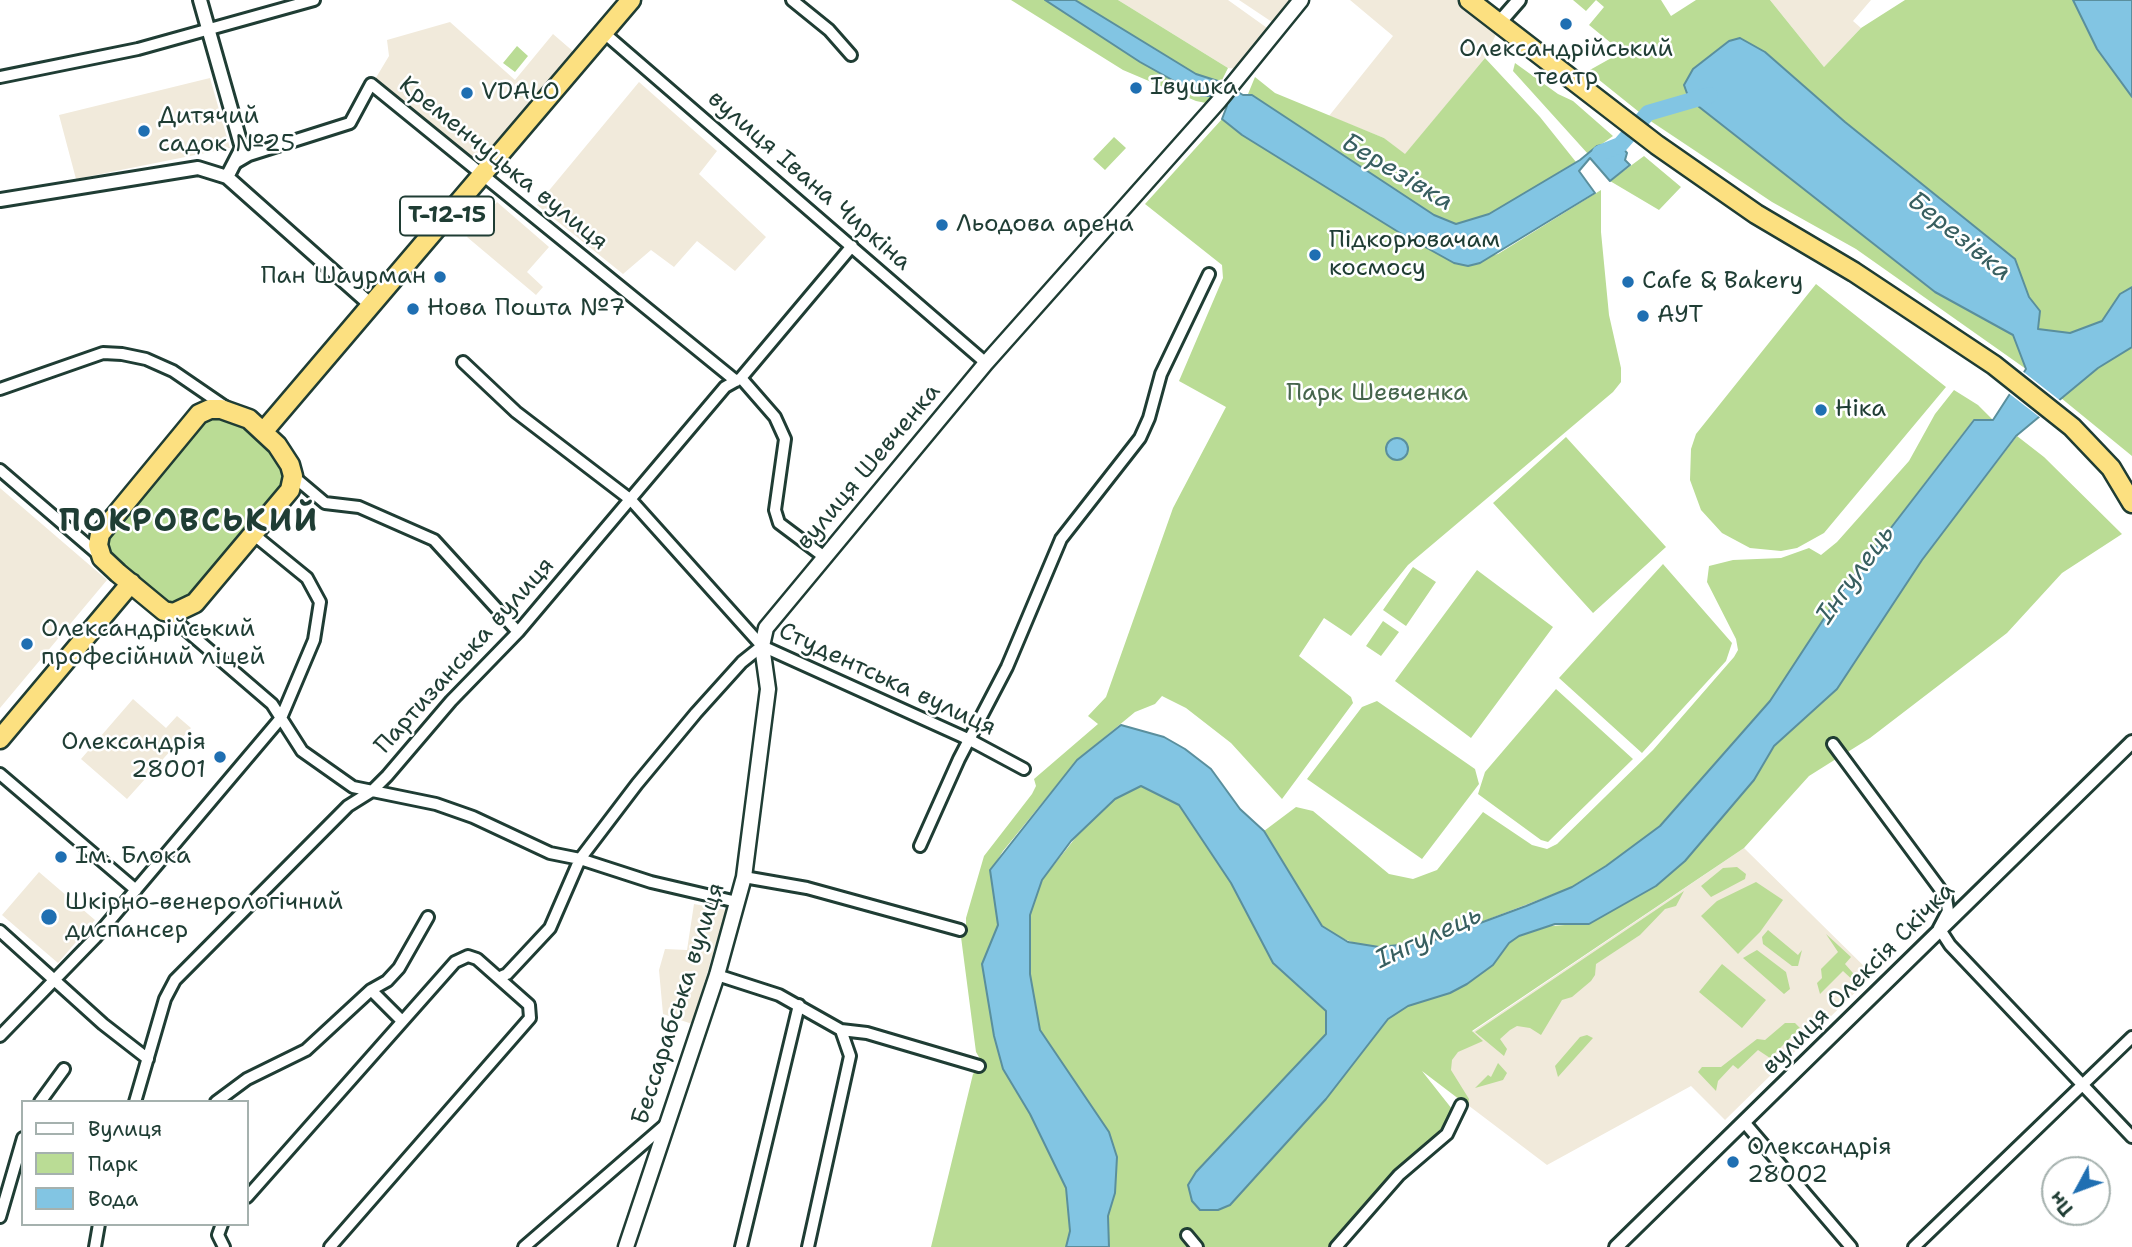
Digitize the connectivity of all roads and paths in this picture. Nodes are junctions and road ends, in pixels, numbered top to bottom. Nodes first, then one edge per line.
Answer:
1 (200, 0) edge
2 (314, 0) edge
3 (631, 0) edge
4 (792, 0) edge
5 (1301, 0) edge
6 (1469, 0) edge
7 (1519, 0) edge
8 (1499, 24) junction
9 (209, 28) junction
10 (603, 32) junction
11 (851, 55) dead end
12 (0, 77) edge
13 (237, 162) junction
14 (483, 174) junction
15 (227, 177) junction
16 (0, 200) edge
17 (852, 246) junction
18 (1209, 274) dead end
19 (371, 305) junction
20 (463, 362) dead end
21 (986, 363) junction
22 (738, 380) junction
23 (0, 389) edge
24 (235, 414) junction
25 (263, 432) junction
26 (2111, 468) junction
27 (0, 470) edge
28 (293, 476) junction
29 (2132, 484) edge
30 (631, 500) junction
31 (2132, 503) edge
32 (253, 534) junction
33 (823, 556) junction
34 (102, 558) junction
35 (131, 583) junction
36 (164, 611) junction
37 (518, 632) junction
38 (762, 646) junction
39 (281, 718) junction
40 (0, 739) edge
41 (970, 740) junction
42 (2132, 742) edge
43 (1833, 744) dead end
44 (1024, 769) dead end
45 (0, 774) edge
46 (372, 791) junction
47 (920, 846) dead end
48 (580, 859) junction
49 (744, 877) junction
50 (136, 890) junction
51 (737, 902) junction
52 (428, 917) dead end
53 (1940, 928) junction
54 (0, 930) edge
55 (960, 930) dead end
56 (717, 975) junction
57 (500, 977) junction
58 (54, 980) junction
59 (371, 990) junction
60 (799, 1005) junction
61 (402, 1021) junction
62 (841, 1031) junction
63 (0, 1036) edge
64 (2132, 1037) edge
65 (148, 1059) junction
66 (979, 1066) dead end
67 (64, 1069) dead end
68 (2084, 1085) junction
69 (41, 1100) edge
70 (136, 1100) edge
71 (219, 1100) edge
72 (1461, 1105) dead end
73 (1744, 1122) junction
74 (664, 1125) junction
75 (2132, 1137) edge
76 (21, 1145) edge
77 (248, 1195) edge
78 (0, 1217) edge
79 (99, 1226) edge
80 (221, 1226) edge
81 (1187, 1235) dead end
82 (95, 1247) edge
83 (224, 1247) edge
84 (330, 1247) edge
85 (524, 1247) edge
86 (626, 1247) edge
87 (741, 1247) edge
88 (808, 1247) edge
89 (1198, 1247) edge
90 (1336, 1247) edge
91 (1616, 1247) edge
92 (1851, 1247) edge
93 (1914, 1247) edge

1 - 9 street
2 - 9 street
3 - 10 highway, Т-12-15
4 - 11 street
5 - 21 main road, вулиця Шевченка
6 - 8 highway
7 - 8 street
8 - 26 highway
9 - 12 street
9 - 13 street
10 - 14 highway, Т-12-15
10 - 17 street, вулиця Івана Чиркіна
13 - 14 street, Кременчуцька вулиця
13 - 15 street
14 - 19 highway, Т-12-15
14 - 22 street, Кременчуцька вулиця
15 - 16 street
15 - 19 street
17 - 21 street, вулиця Івана Чиркіна
17 - 22 street, Партизанська вулиця
18 - 41 street
19 - 25 highway, Т-12-15
20 - 30 street, Студентська вулиця
21 - 33 main road, вулиця Шевченка
22 - 30 street, Партизанська вулиця
22 - 33 street, Кременчуцька вулиця
23 - 24 street
24 - 25 highway
24 - 34 highway
25 - 28 highway
26 - 29 main road
26 - 31 highway
27 - 34 street
28 - 32 highway
28 - 37 street
30 - 37 street, Партизанська вулиця
30 - 38 street, Студентська вулиця
32 - 36 highway
32 - 39 street
33 - 38 main road, вулиця Шевченка
34 - 35 highway
35 - 36 highway
35 - 40 highway
36 - 39 street
37 - 46 street, Партизанська вулиця
38 - 41 street, Студентська вулиця
38 - 48 street, вулиця Шевченка
38 - 49 main road, Бессарабська вулиця
39 - 46 street
39 - 50 street
41 - 44 street, Студентська вулиця
41 - 47 street
42 - 53 street, вулиця Олексія Скічка
43 - 53 street
45 - 50 street
46 - 48 street
46 - 65 street, Партизанська вулиця
48 - 51 street
48 - 57 street, вулиця Шевченка
49 - 51 main road, Бессарабська вулиця
49 - 55 street
50 - 58 street
51 - 56 main road, Бессарабська вулиця
52 - 59 street
53 - 68 street
53 - 73 street, вулиця Олексія Скічка
54 - 58 street
56 - 60 street
56 - 74 main road, Бессарабська вулиця
57 - 61 street
57 - 84 street
58 - 63 street
58 - 65 street
59 - 61 street
59 - 71 street
60 - 62 street
60 - 87 street
61 - 77 street
62 - 66 street
62 - 88 street
64 - 68 street
65 - 70 street, Партизанська вулиця
67 - 69 street
68 - 75 street
68 - 93 street
72 - 90 street
73 - 91 street, вулиця Олексія Скічка
73 - 92 street
74 - 85 street
74 - 86 main road, Бессарабська вулиця
76 - 78 street
79 - 82 street
80 - 83 street
81 - 89 street

